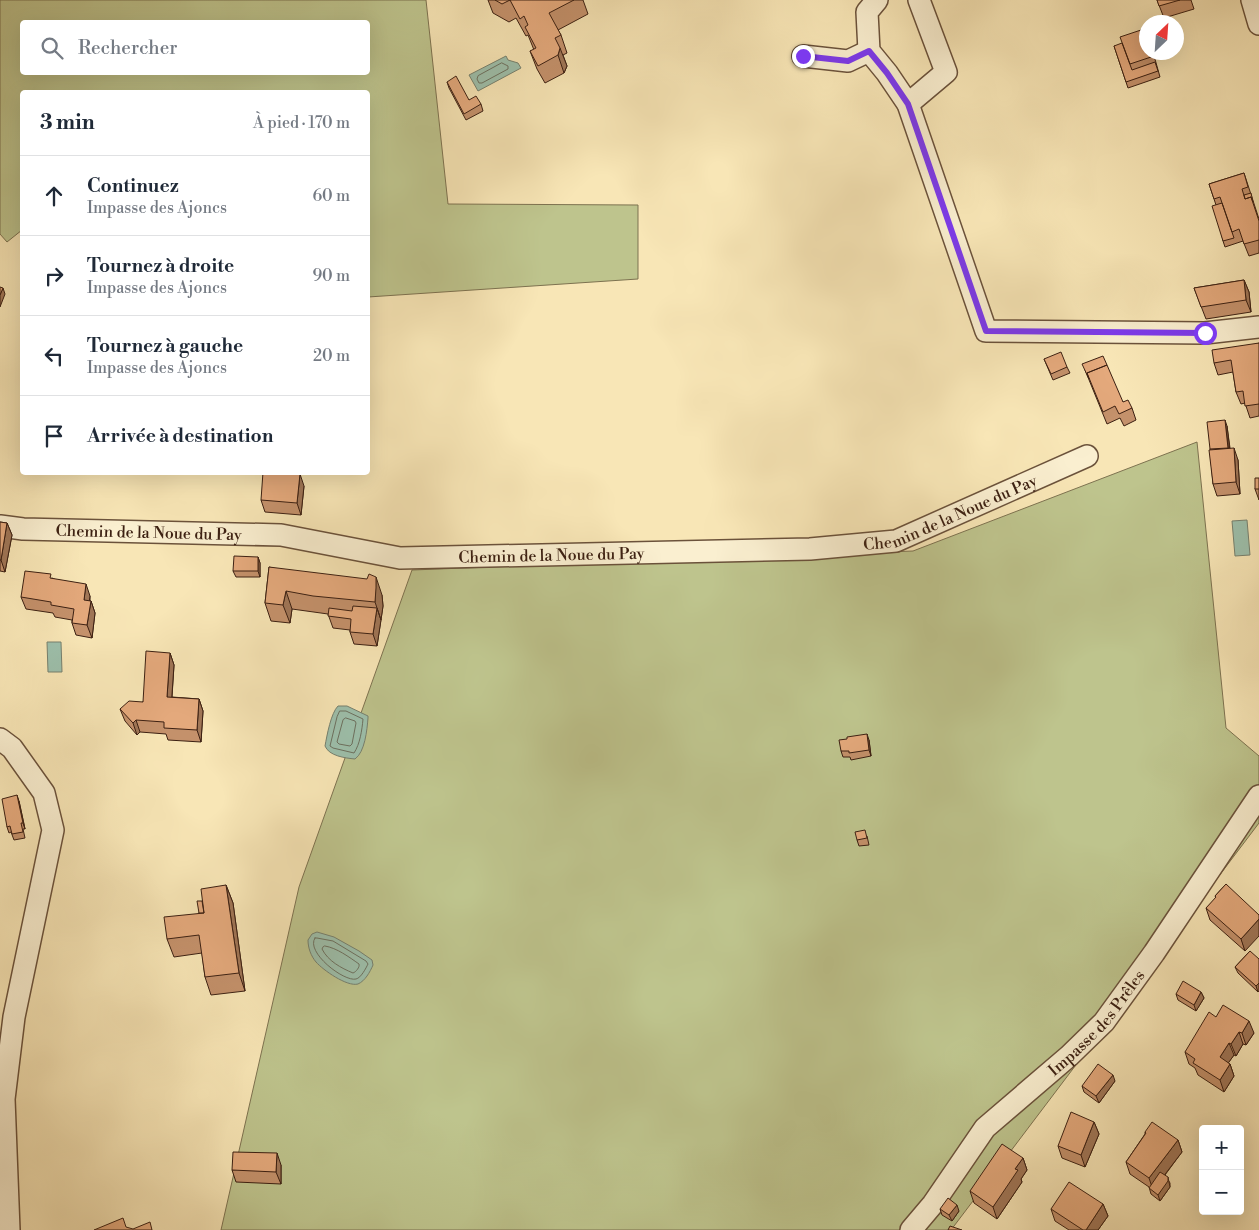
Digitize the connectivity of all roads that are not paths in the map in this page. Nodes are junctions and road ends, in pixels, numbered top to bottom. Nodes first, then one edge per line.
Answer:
1 (877, 0) edge
2 (919, 0) edge
3 (1252, 0) edge
4 (1259, 24) edge
5 (869, 51) junction
6 (803, 56) dead end
7 (908, 104) junction
8 (1259, 327) edge
9 (1087, 456) dead end
10 (0, 526) edge
11 (0, 739) edge
12 (1259, 796) edge
13 (9, 1230) edge
14 (911, 1230) edge

1 - 5 street
2 - 7 street
3 - 4 street
5 - 6 street
5 - 7 street
7 - 8 street
9 - 10 street, Chemin de la Noue du Pay
11 - 13 street
12 - 14 street, Impasse des Prêles

